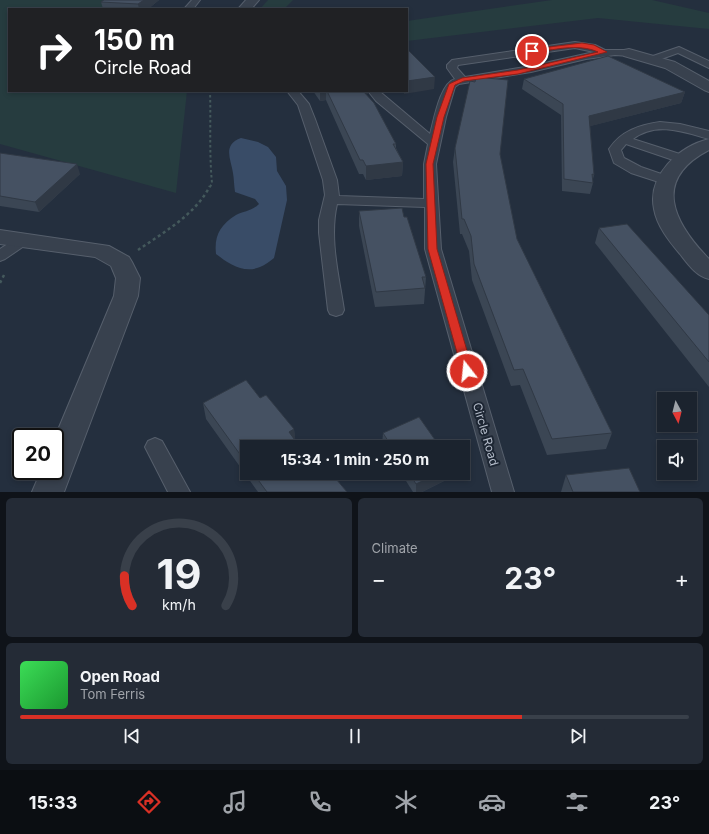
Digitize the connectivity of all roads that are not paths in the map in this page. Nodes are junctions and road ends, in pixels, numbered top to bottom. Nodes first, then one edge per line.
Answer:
1 (196, 0) edge
2 (253, 0) edge
3 (189, 8) edge
4 (245, 8) edge
5 (604, 52) junction
6 (629, 52) joint
7 (653, 59) junction
8 (709, 65) edge
9 (462, 80) junction
10 (708, 85) edge
11 (293, 92) edge
12 (374, 92) edge
13 (709, 135) edge
14 (624, 140) junction
15 (434, 142) junction
16 (709, 144) edge
17 (682, 159) junction
18 (668, 181) junction
19 (331, 200) junction
20 (430, 203) junction
21 (0, 237) edge
22 (22, 241) junction
23 (0, 256) edge
24 (709, 272) edge
25 (336, 310) dead end
26 (155, 447) dead end
27 (48, 492) edge
28 (179, 492) edge
29 (503, 492) edge

1 - 3 lane
2 - 4 street
5 - 6 lane
5 - 9 lane
5 - 9 lane
6 - 7 street
7 - 8 lane
7 - 10 street
9 - 15 lane, Circle Road
11 - 19 lane
12 - 15 lane
13 - 14 lane
14 - 17 lane
14 - 18 lane
15 - 20 lane, Circle Road
16 - 17 street
17 - 18 street
18 - 24 street
19 - 20 lane
19 - 25 lane
20 - 29 lane, Circle Road
21 - 22 street
22 - 23 lane
22 - 27 street
26 - 28 lane

